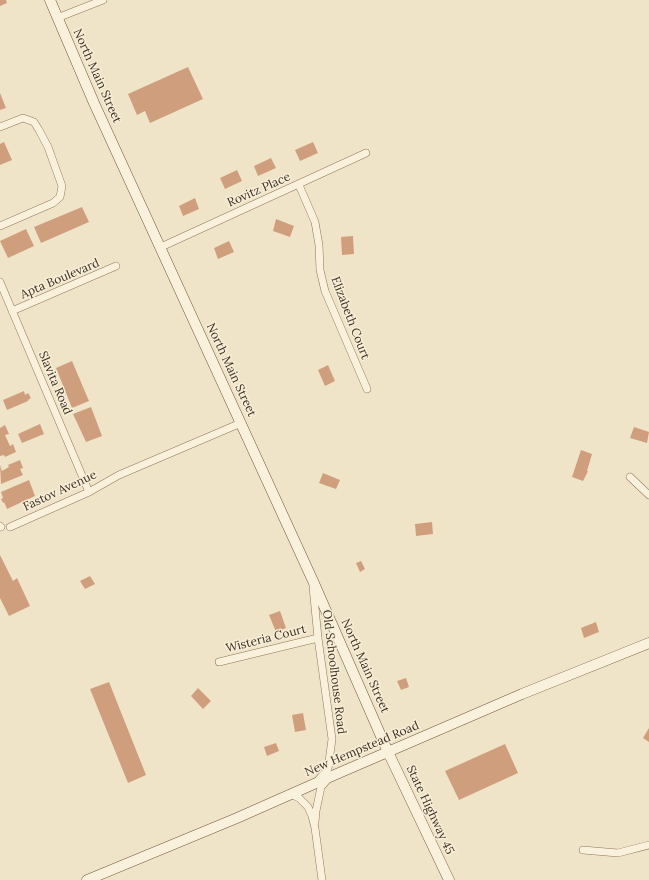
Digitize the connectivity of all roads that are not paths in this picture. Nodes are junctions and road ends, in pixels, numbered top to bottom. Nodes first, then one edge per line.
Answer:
1 (50, 0) edge
2 (102, 0) edge
3 (57, 18) junction
4 (0, 127) edge
5 (366, 153) dead end
6 (299, 184) junction
7 (0, 226) edge
8 (161, 247) junction
9 (116, 266) dead end
10 (0, 282) edge
11 (12, 311) junction
12 (367, 389) dead end
13 (241, 423) junction
14 (630, 477) dead end
15 (89, 492) junction
16 (649, 495) edge
17 (10, 527) dead end
18 (313, 581) junction
19 (318, 638) junction
20 (649, 643) edge
21 (219, 662) dead end
22 (388, 752) junction
23 (332, 776) junction
24 (314, 784) junction
25 (291, 794) junction
26 (315, 828) junction
27 (649, 845) edge
28 (583, 850) dead end
29 (87, 880) edge
30 (322, 880) edge
31 (449, 880) edge

1 - 3 main road, North Main Street
2 - 3 street
3 - 8 main road, North Main Street
4 - 7 street
5 - 6 street, Rovitz Place
6 - 8 street, Rovitz Place
6 - 12 street, Elizabeth Court
8 - 13 main road, North Main Street
9 - 11 street, Apta Boulevard
10 - 11 street, Slavita Road
11 - 15 street, Slavita Road
13 - 15 street, Fastov Avenue
13 - 18 main road, North Main Street
14 - 16 street
15 - 17 street, Fastov Avenue
18 - 19 street, Old Schoolhouse Road
18 - 22 main road, North Main Street
19 - 21 street, Wisteria Court
19 - 24 street, Old Schoolhouse Road
20 - 22 main road, New Hempstead Road
22 - 23 main road, New Hempstead Road
22 - 31 main road, State Highway 45
23 - 24 main road, New Hempstead Road
23 - 26 street
24 - 25 main road, New Hempstead Road
25 - 26 street
25 - 29 main road, New Hempstead Road
26 - 30 street
27 - 28 street

